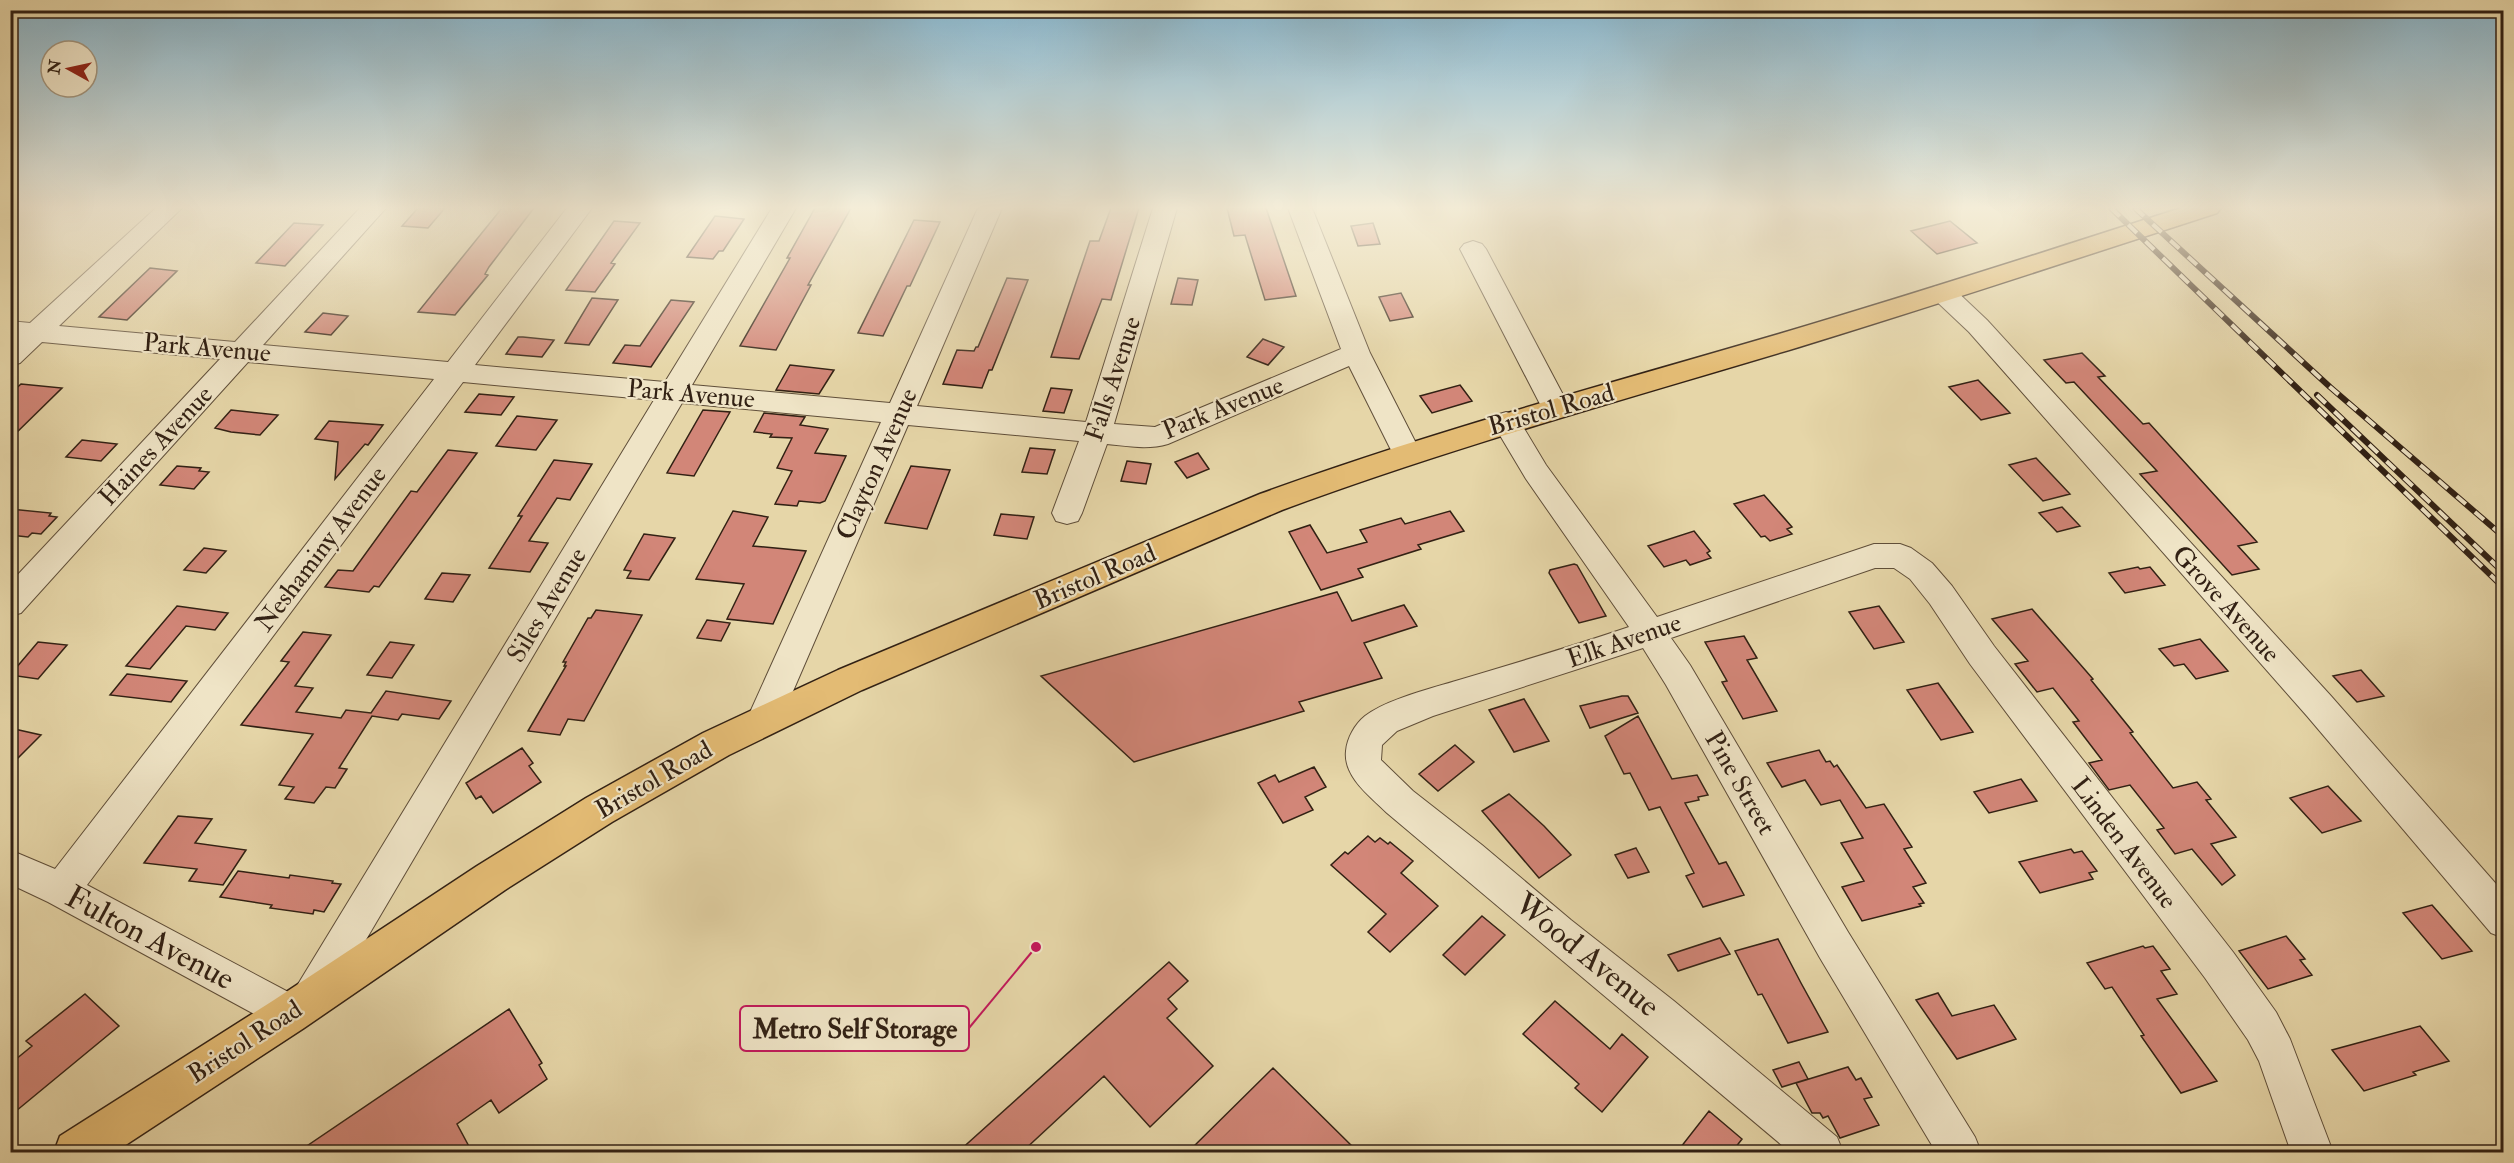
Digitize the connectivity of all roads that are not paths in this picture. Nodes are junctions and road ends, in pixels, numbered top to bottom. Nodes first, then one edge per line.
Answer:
1 (106, 262) edge
2 (325, 262) edge
3 (539, 262) edge
4 (752, 262) edge
5 (966, 262) edge
6 (1149, 262) edge
7 (1321, 262) edge
8 (1480, 262) edge
9 (2039, 262) edge
10 (1943, 293) junction
11 (24, 331) edge
12 (244, 351) junction
13 (1356, 353) junction
14 (10, 357) edge
15 (457, 372) junction
16 (675, 392) junction
17 (1556, 408) junction
18 (899, 413) junction
19 (1506, 422) junction
20 (1097, 432) junction
21 (1406, 453) junction
22 (1067, 513) dead end
23 (1900, 556) joint
24 (10, 604) edge
25 (1650, 632) junction
26 (764, 719) junction
27 (1363, 751) joint
28 (10, 866) edge
29 (61, 890) junction
30 (2504, 921) edge
31 (299, 1007) junction
32 (76, 1152) edge
33 (1822, 1152) edge
34 (1960, 1152) edge
35 (2312, 1152) edge

1 - 11 street
2 - 12 street, Haines Avenue
3 - 15 street, Neshaminy Avenue
4 - 16 street, Siles Avenue
5 - 18 street, Clayton Avenue
6 - 20 street, Falls Avenue
7 - 13 street
8 - 17 street
9 - 10 main road, Bristol Road
10 - 17 main road, Bristol Road
10 - 30 street, Grove Avenue
11 - 12 street, Park Avenue
11 - 14 street
12 - 15 street, Park Avenue
12 - 24 street, Haines Avenue
13 - 20 street, Park Avenue
13 - 21 street
15 - 16 street, Park Avenue
15 - 29 street, Neshaminy Avenue
16 - 18 street, Park Avenue
16 - 31 street, Siles Avenue
17 - 19 main road, Bristol Road
18 - 20 street, Park Avenue
18 - 26 street, Clayton Avenue
19 - 21 main road, Bristol Road
19 - 25 street, Pine Street
20 - 22 street, Falls Avenue
21 - 26 main road, Bristol Road
23 - 25 street, Elk Avenue
23 - 35 street, Linden Avenue
25 - 27 street, Elk Avenue
25 - 34 street, Pine Street
26 - 31 main road, Bristol Road
27 - 33 street, Wood Avenue
28 - 29 street, Fulton Avenue
29 - 31 street, Fulton Avenue
31 - 32 main road, Bristol Road

